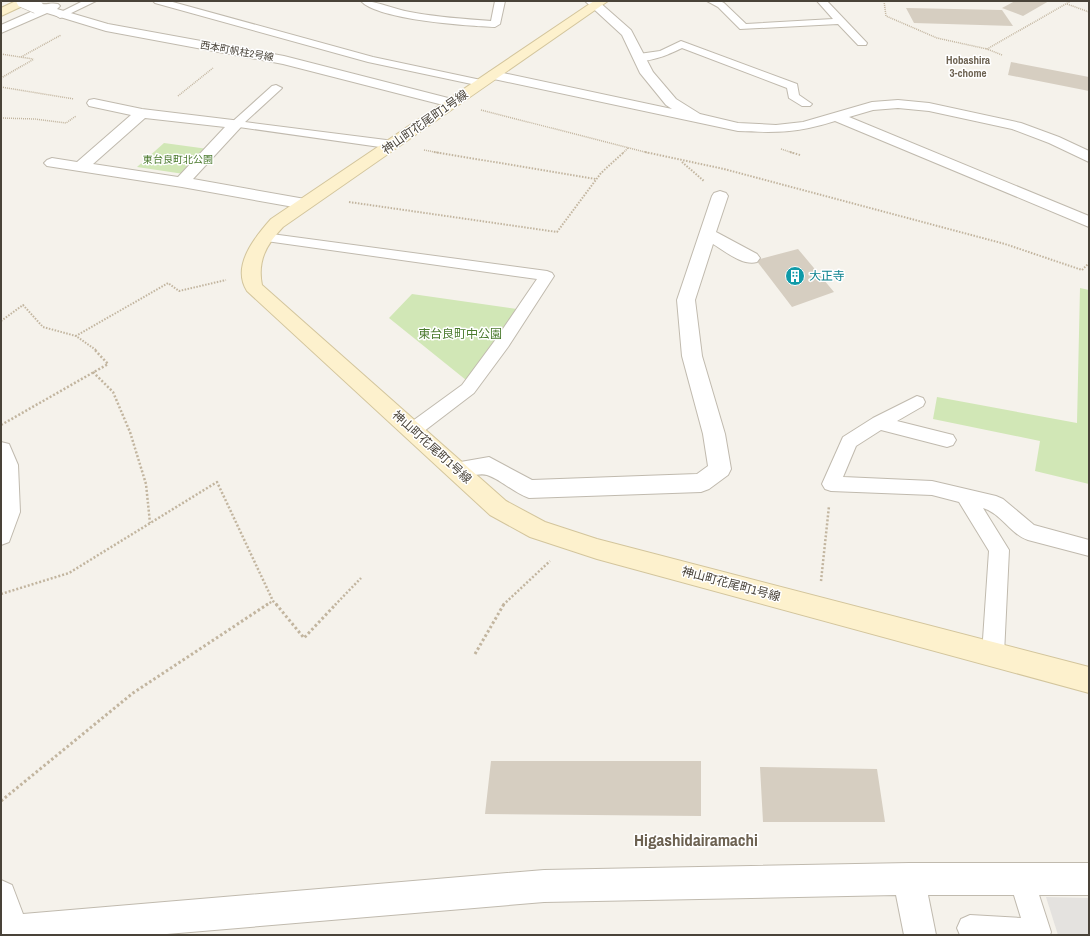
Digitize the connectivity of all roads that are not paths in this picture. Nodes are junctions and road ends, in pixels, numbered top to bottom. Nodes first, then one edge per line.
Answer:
1 (24, 1) edge
2 (66, 1) edge
3 (91, 1) edge
4 (158, 1) edge
5 (366, 1) edge
6 (500, 1) edge
7 (712, 1) edge
8 (822, 1) edge
9 (596, 3) edge
10 (41, 9) junction
11 (1, 12) edge
12 (60, 15) junction
13 (841, 21) junction
14 (1, 29) edge
15 (862, 43) dead end
16 (639, 57) junction
17 (488, 79) junction
18 (276, 88) dead end
19 (94, 103) road end
20 (451, 103) junction
21 (806, 104) dead end
22 (142, 113) junction
23 (836, 117) junction
24 (696, 118) junction
25 (236, 124) junction
26 (394, 145) junction
27 (1089, 157) edge
28 (52, 163) dead end
29 (81, 167) junction
30 (182, 182) junction
31 (720, 196) road end
32 (305, 204) junction
33 (1089, 222) edge
34 (707, 234) junction
35 (264, 237) junction
36 (751, 258) dead end
37 (917, 402) dead end
38 (879, 423) junction
39 (413, 430) junction
40 (947, 440) dead end
41 (1, 450) edge
42 (457, 470) junction
43 (965, 496) junction
44 (1, 536) edge
45 (1089, 548) edge
46 (993, 654) junction
47 (1089, 680) edge
48 (909, 879) junction
49 (1022, 879) junction
50 (1089, 879) edge
51 (1, 896) edge
52 (970, 928) dead end
53 (14, 933) edge
54 (920, 935) edge

1 - 10 street, 西本町帆柱2号線, bridge
1 - 11 street
2 - 10 street
3 - 12 lane
4 - 17 lane
5 - 6 lane
7 - 13 lane
8 - 13 lane
9 - 16 street
9 - 17 street, 神山町花尾町1号線
10 - 12 street, 西本町帆柱2号線
10 - 14 street
12 - 20 street, 西本町帆柱2号線
13 - 15 lane
16 - 21 lane
16 - 24 street
17 - 20 street, 神山町花尾町1号線
17 - 24 street
18 - 25 lane
19 - 22 street
20 - 26 street, 神山町花尾町1号線
22 - 25 street
22 - 29 street
23 - 24 street
23 - 27 street
23 - 33 street
25 - 26 lane
25 - 30 street
26 - 32 street, 神山町花尾町1号線
28 - 29 street
29 - 30 street
30 - 32 street
31 - 34 street
32 - 35 street, 神山町花尾町1号線
34 - 36 street
34 - 42 street
35 - 39 street, 神山町花尾町1号線
35 - 39 lane
37 - 38 lane
38 - 40 lane
38 - 43 lane
39 - 42 street, 神山町花尾町1号線
41 - 44 street
42 - 46 street, 神山町花尾町1号線
43 - 45 lane
43 - 46 lane
46 - 47 street, 神山町花尾町1号線
48 - 49 street
48 - 53 street
48 - 54 street
49 - 50 street
49 - 52 lane
51 - 53 street

